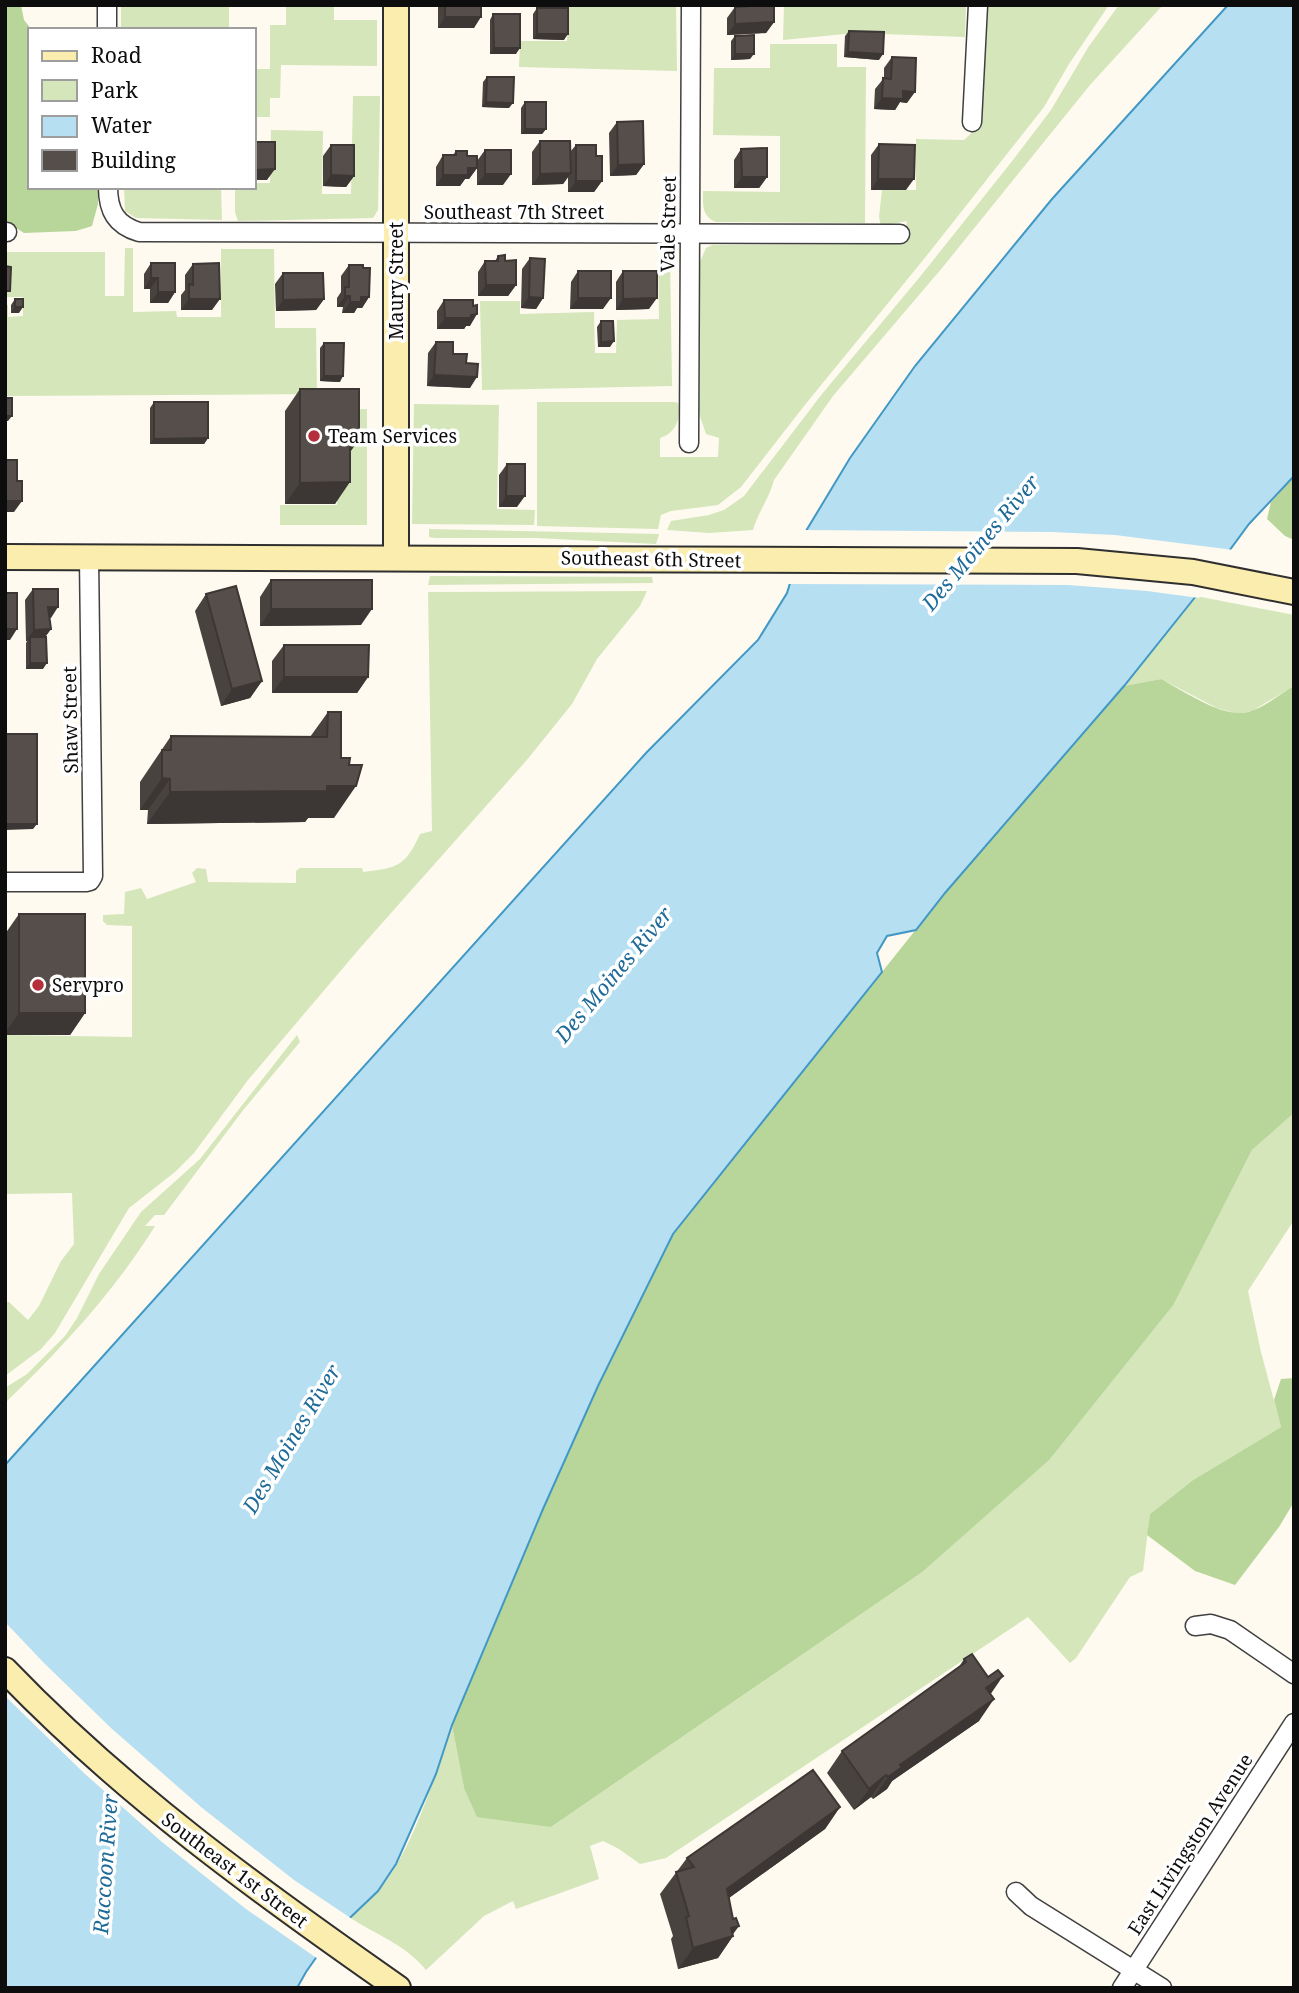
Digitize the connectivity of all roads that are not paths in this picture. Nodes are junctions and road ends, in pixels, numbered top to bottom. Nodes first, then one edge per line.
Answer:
1 (107, 5) edge
2 (396, 5) edge
3 (691, 5) edge
4 (978, 5) edge
5 (107, 28) edge
6 (972, 122) dead end
7 (108, 189) edge
8 (396, 232) junction
9 (688, 233) junction
10 (900, 234) dead end
11 (689, 443) dead end
12 (5, 557) edge
13 (89, 557) junction
14 (396, 557) junction
15 (1294, 592) edge
16 (5, 882) edge
17 (1195, 1626) dead end
18 (5, 1671) edge
19 (1294, 1674) edge
20 (1294, 1723) edge
21 (1016, 1892) dead end
22 (1134, 1968) junction
23 (398, 1988) edge
24 (1122, 1988) edge
25 (1162, 1988) edge

1 - 5 street
2 - 8 main road, Maury Street
3 - 9 street, Vale Street
4 - 6 street
7 - 8 street, Southeast 7th Street
8 - 9 street, Southeast 7th Street
8 - 14 main road, Maury Street
9 - 10 street, Southeast 7th Street
9 - 11 street, Vale Street
12 - 13 main road, Southeast 6th Street
13 - 14 main road, Southeast 6th Street
13 - 16 street, Shaw Street
14 - 15 main road, Southeast 6th Street
17 - 19 street
18 - 23 main road, Southeast 1st Street
20 - 22 street, East Livingston Avenue
21 - 22 street
22 - 24 street, East Livingston Avenue
22 - 25 street

